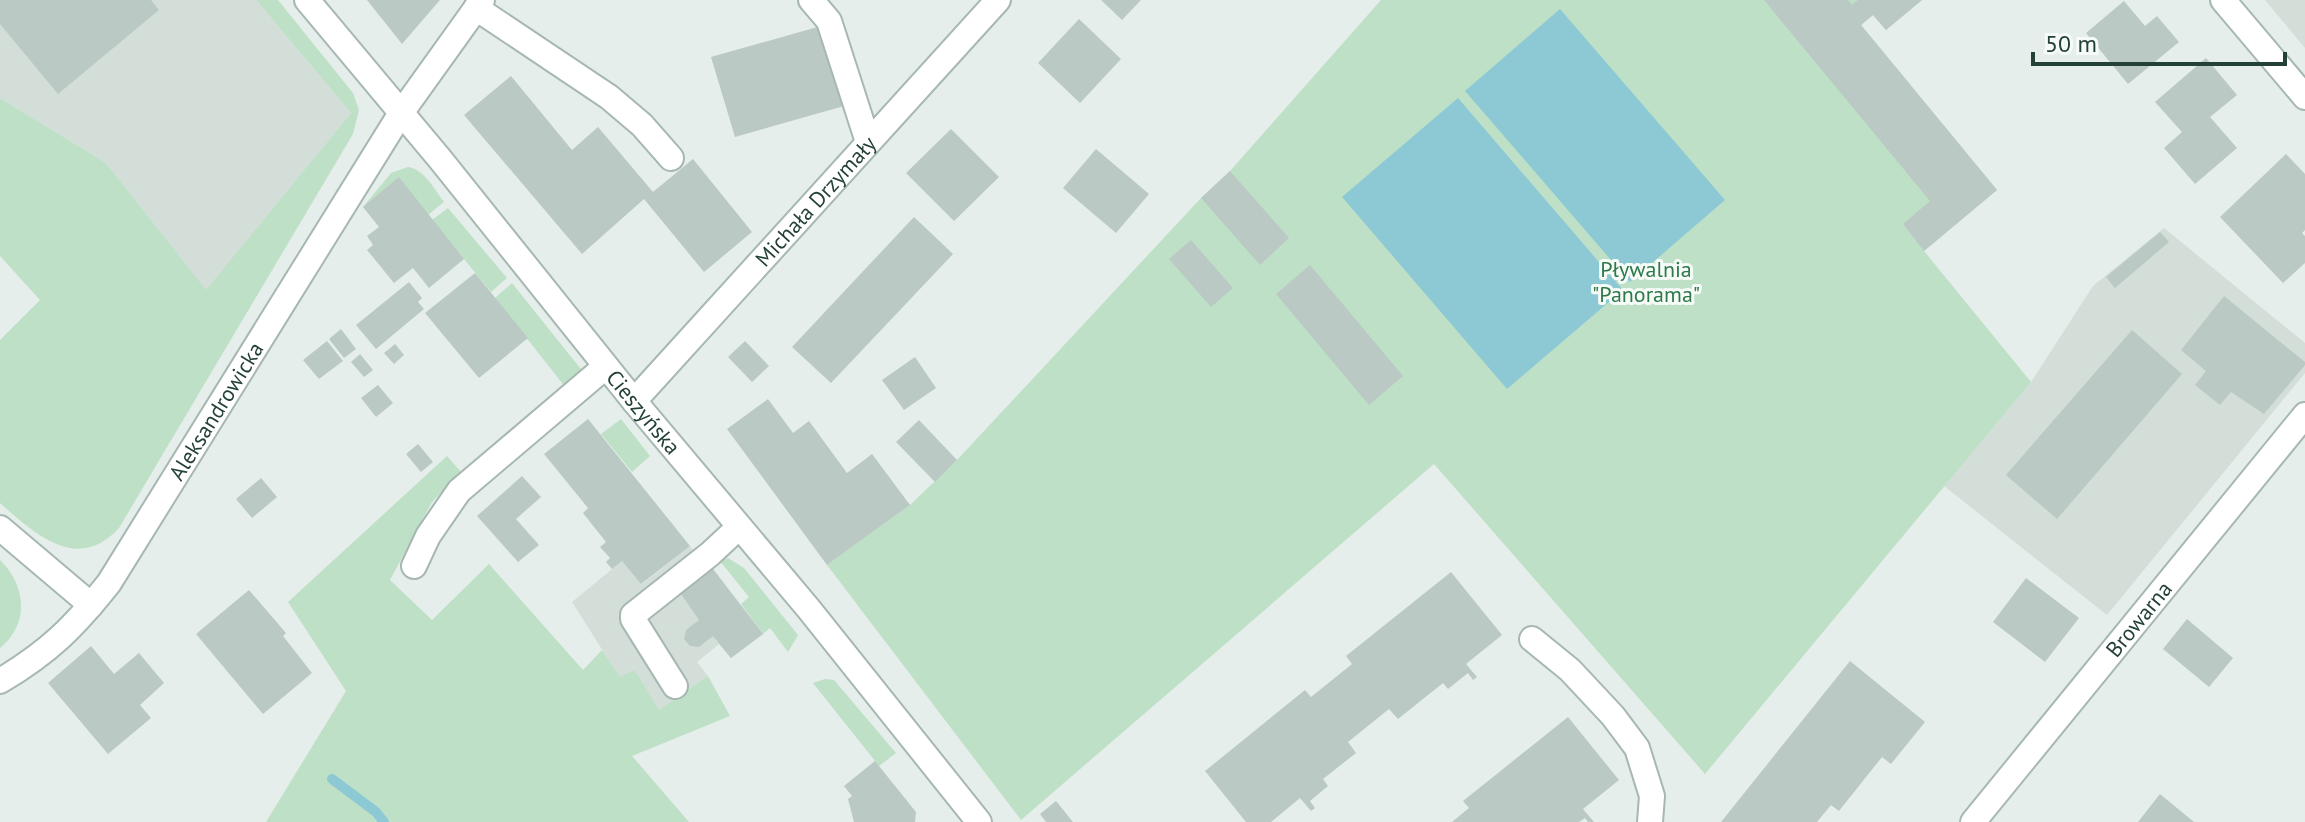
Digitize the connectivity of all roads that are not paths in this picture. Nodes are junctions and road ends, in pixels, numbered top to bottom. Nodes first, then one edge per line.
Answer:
1 (307, 0) edge
2 (811, 0) edge
3 (998, 0) edge
4 (2223, 0) edge
5 (479, 4) edge
6 (2305, 97) edge
7 (401, 113) junction
8 (868, 142) junction
9 (671, 158) dead end
10 (605, 367) junction
11 (634, 401) junction
12 (2305, 415) edge
13 (739, 527) junction
14 (0, 528) edge
15 (414, 566) dead end
16 (91, 605) junction
17 (1532, 639) dead end
18 (0, 681) edge
19 (675, 686) dead end
20 (979, 822) edge
21 (1650, 822) edge
22 (1973, 822) edge

1 - 7 street, Cieszyńska
2 - 8 street
3 - 8 street, Michała Drzymały
4 - 6 street
5 - 7 street, Aleksandrowicka
5 - 9 street
7 - 10 street, Cieszyńska
7 - 16 street, Aleksandrowicka
8 - 11 street, Michała Drzymały
10 - 11 street, Cieszyńska
10 - 15 street
11 - 13 street, Cieszyńska
12 - 22 street, Browarna
13 - 19 street
13 - 20 street, Cieszyńska
14 - 16 street
16 - 18 street, Aleksandrowicka
17 - 21 street

